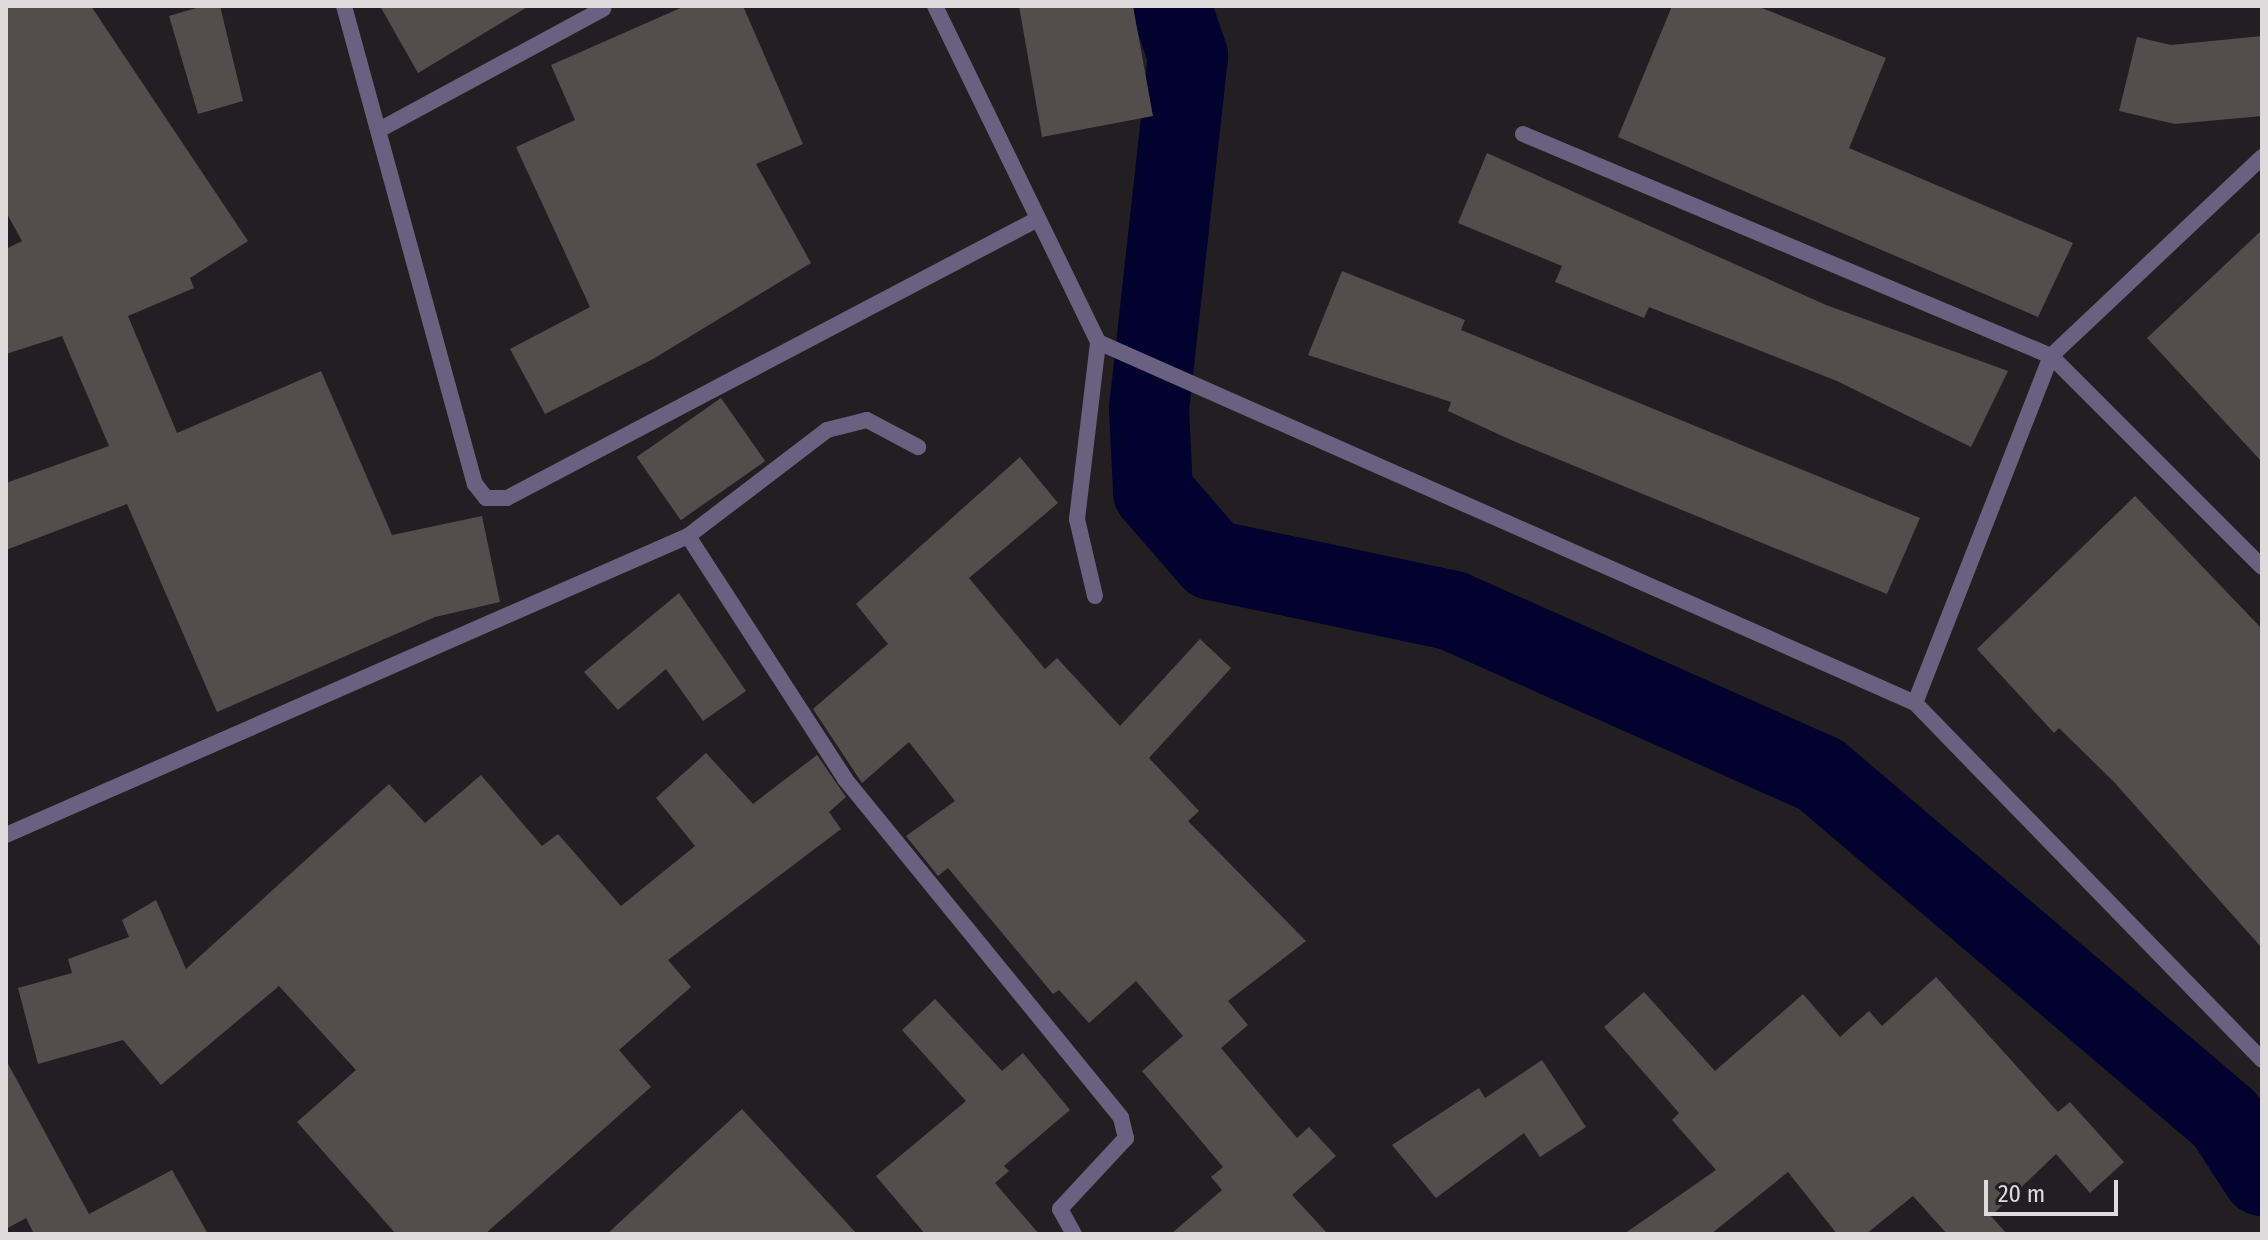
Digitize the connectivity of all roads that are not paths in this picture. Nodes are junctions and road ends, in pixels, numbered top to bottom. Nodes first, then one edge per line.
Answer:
1 (344, 6) edge
2 (935, 6) edge
3 (603, 9) dead end
4 (379, 130) junction
5 (1523, 134) dead end
6 (2262, 157) edge
7 (1034, 221) junction
8 (1098, 342) junction
9 (2051, 356) junction
10 (918, 447) dead end
11 (688, 536) junction
12 (2262, 567) edge
13 (1095, 596) dead end
14 (1915, 703) junction
15 (6, 835) edge
16 (2262, 1060) edge
17 (1074, 1234) edge

1 - 4 street
2 - 7 street
3 - 4 street
4 - 7 street
5 - 9 street
6 - 9 street
7 - 8 street
8 - 13 street
8 - 14 street
9 - 12 street
9 - 14 street
10 - 11 street
11 - 15 street
11 - 17 street
14 - 16 street

